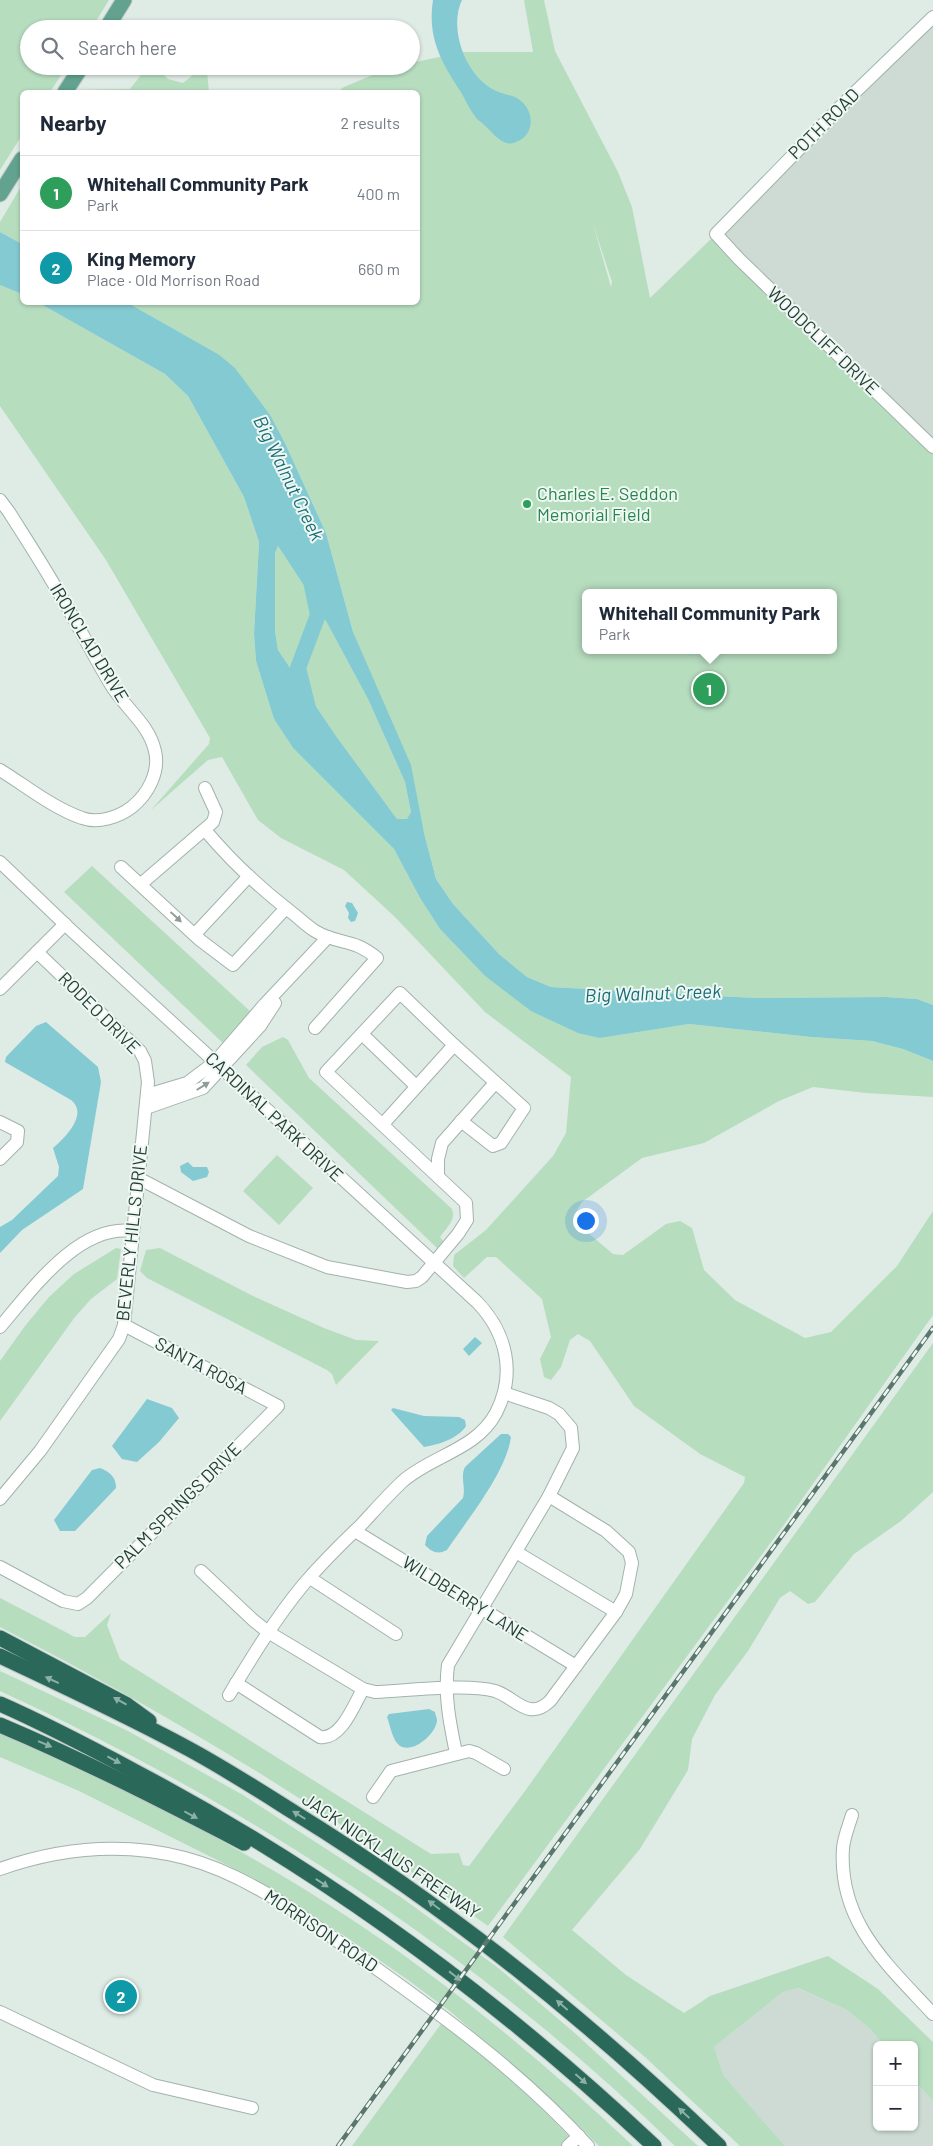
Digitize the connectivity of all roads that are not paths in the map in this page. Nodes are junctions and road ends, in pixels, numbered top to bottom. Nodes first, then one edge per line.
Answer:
1 (124, 0) edge
2 (933, 17) edge
3 (112, 20) edge
4 (76, 75) edge
5 (66, 90) edge
6 (20, 162) edge
7 (0, 194) edge
8 (716, 234) joint
9 (933, 447) edge
10 (0, 500) edge
11 (0, 770) edge
12 (205, 788) dead end
13 (205, 830) junction
14 (0, 862) edge
15 (121, 867) dead end
16 (249, 876) junction
17 (141, 884) junction
18 (286, 908) junction
19 (65, 924) junction
20 (195, 934) junction
21 (328, 938) junction
22 (37, 952) junction
23 (0, 989) edge
24 (315, 1028) dead end
25 (362, 1034) junction
26 (454, 1045) junction
27 (219, 1065) junction
28 (148, 1082) joint
29 (495, 1083) junction
30 (416, 1086) junction
31 (147, 1102) junction
32 (461, 1121) junction
33 (0, 1122) edge
34 (383, 1124) junction
35 (0, 1158) edge
36 (438, 1176) junction
37 (138, 1178) junction
38 (132, 1230) junction
39 (434, 1265) junction
40 (124, 1326) junction
41 (0, 1327) edge
42 (504, 1393) junction
43 (278, 1406) joint
44 (549, 1496) junction
45 (0, 1499) edge
46 (355, 1531) junction
47 (516, 1552) junction
48 (0, 1567) edge
49 (201, 1571) dead end
50 (310, 1578) junction
51 (481, 1610) junction
52 (616, 1612) junction
53 (268, 1632) junction
54 (396, 1634) dead end
55 (0, 1638) edge
56 (0, 1656) edge
57 (576, 1666) junction
58 (236, 1683) junction
59 (363, 1689) junction
60 (446, 1689) junction
61 (229, 1695) dead end
62 (0, 1704) edge
63 (0, 1725) edge
64 (189, 1749) junction
65 (456, 1753) junction
66 (504, 1769) dead end
67 (373, 1797) dead end
68 (852, 1815) dead end
69 (282, 1856) junction
70 (0, 1869) edge
71 (0, 2012) edge
72 (933, 2014) edge
73 (252, 2108) dead end
74 (579, 2136) junction
75 (568, 2146) edge
76 (588, 2146) edge
77 (654, 2146) edge
78 (719, 2146) edge

1 - 3 main road
2 - 8 street, POTH ROAD
4 - 5 main road
6 - 7 main road
8 - 9 street, WOODCLIFF DRIVE
10 - 11 street, IRONCLAD DRIVE
12 - 13 street
13 - 16 street
13 - 17 street
14 - 19 street, CARDINAL PARK DRIVE
15 - 17 street
16 - 18 street
16 - 20 street
17 -> 20 street
18 - 20 street
18 - 21 street
19 - 22 street
19 - 27 street, CARDINAL PARK DRIVE
21 - 24 street
21 - 27 street
22 - 23 street
22 - 28 street, RODEO DRIVE
25 - 26 street
25 - 30 street
25 - 34 street
26 - 29 street
26 - 30 street
27 - 31 street
27 - 39 street, CARDINAL PARK DRIVE
28 - 31 street, BEVERLY HILLS DRIVE
29 - 32 street
29 - 32 street
30 - 34 street
31 - 37 street, BEVERLY HILLS DRIVE
32 - 36 street
33 - 35 street
34 - 36 street
36 - 39 street
37 - 38 street, BEVERLY HILLS DRIVE
37 - 39 street
38 - 40 street, BEVERLY HILLS DRIVE
38 - 41 street
39 - 42 street, CARDINAL PARK DRIVE
40 - 43 street, SANTA ROSA
40 - 45 street, BEVERLY HILLS DRIVE
42 - 44 street
42 - 46 street, CARDINAL PARK DRIVE
43 - 48 street, PALM SPRINGS DRIVE
44 - 47 street
44 - 52 street
46 - 50 street, CARDINAL PARK DRIVE
46 - 51 street, WILDBERRY LANE
47 - 51 street
47 - 52 street
49 - 53 street
50 - 53 street, CARDINAL PARK DRIVE
50 - 54 street
51 - 57 street, WILDBERRY LANE
51 - 60 street
52 - 57 street
53 - 58 street, CARDINAL PARK DRIVE
53 - 59 street
64 -> 55 highway
64 -> 56 highway, JACK NICKLAUS FREEWAY
57 - 60 street
58 - 59 street
58 - 61 street, CARDINAL PARK DRIVE
59 - 60 street
60 - 65 street
62 -> 69 highway
63 -> 69 highway
78 -> 64 highway, JACK NICKLAUS FREEWAY
65 - 66 street
65 - 67 street
68 - 72 street
69 -> 77 highway
70 - 74 street, MORRISON ROAD
71 - 73 street
74 - 75 street
74 - 76 street, MORRISON ROAD

